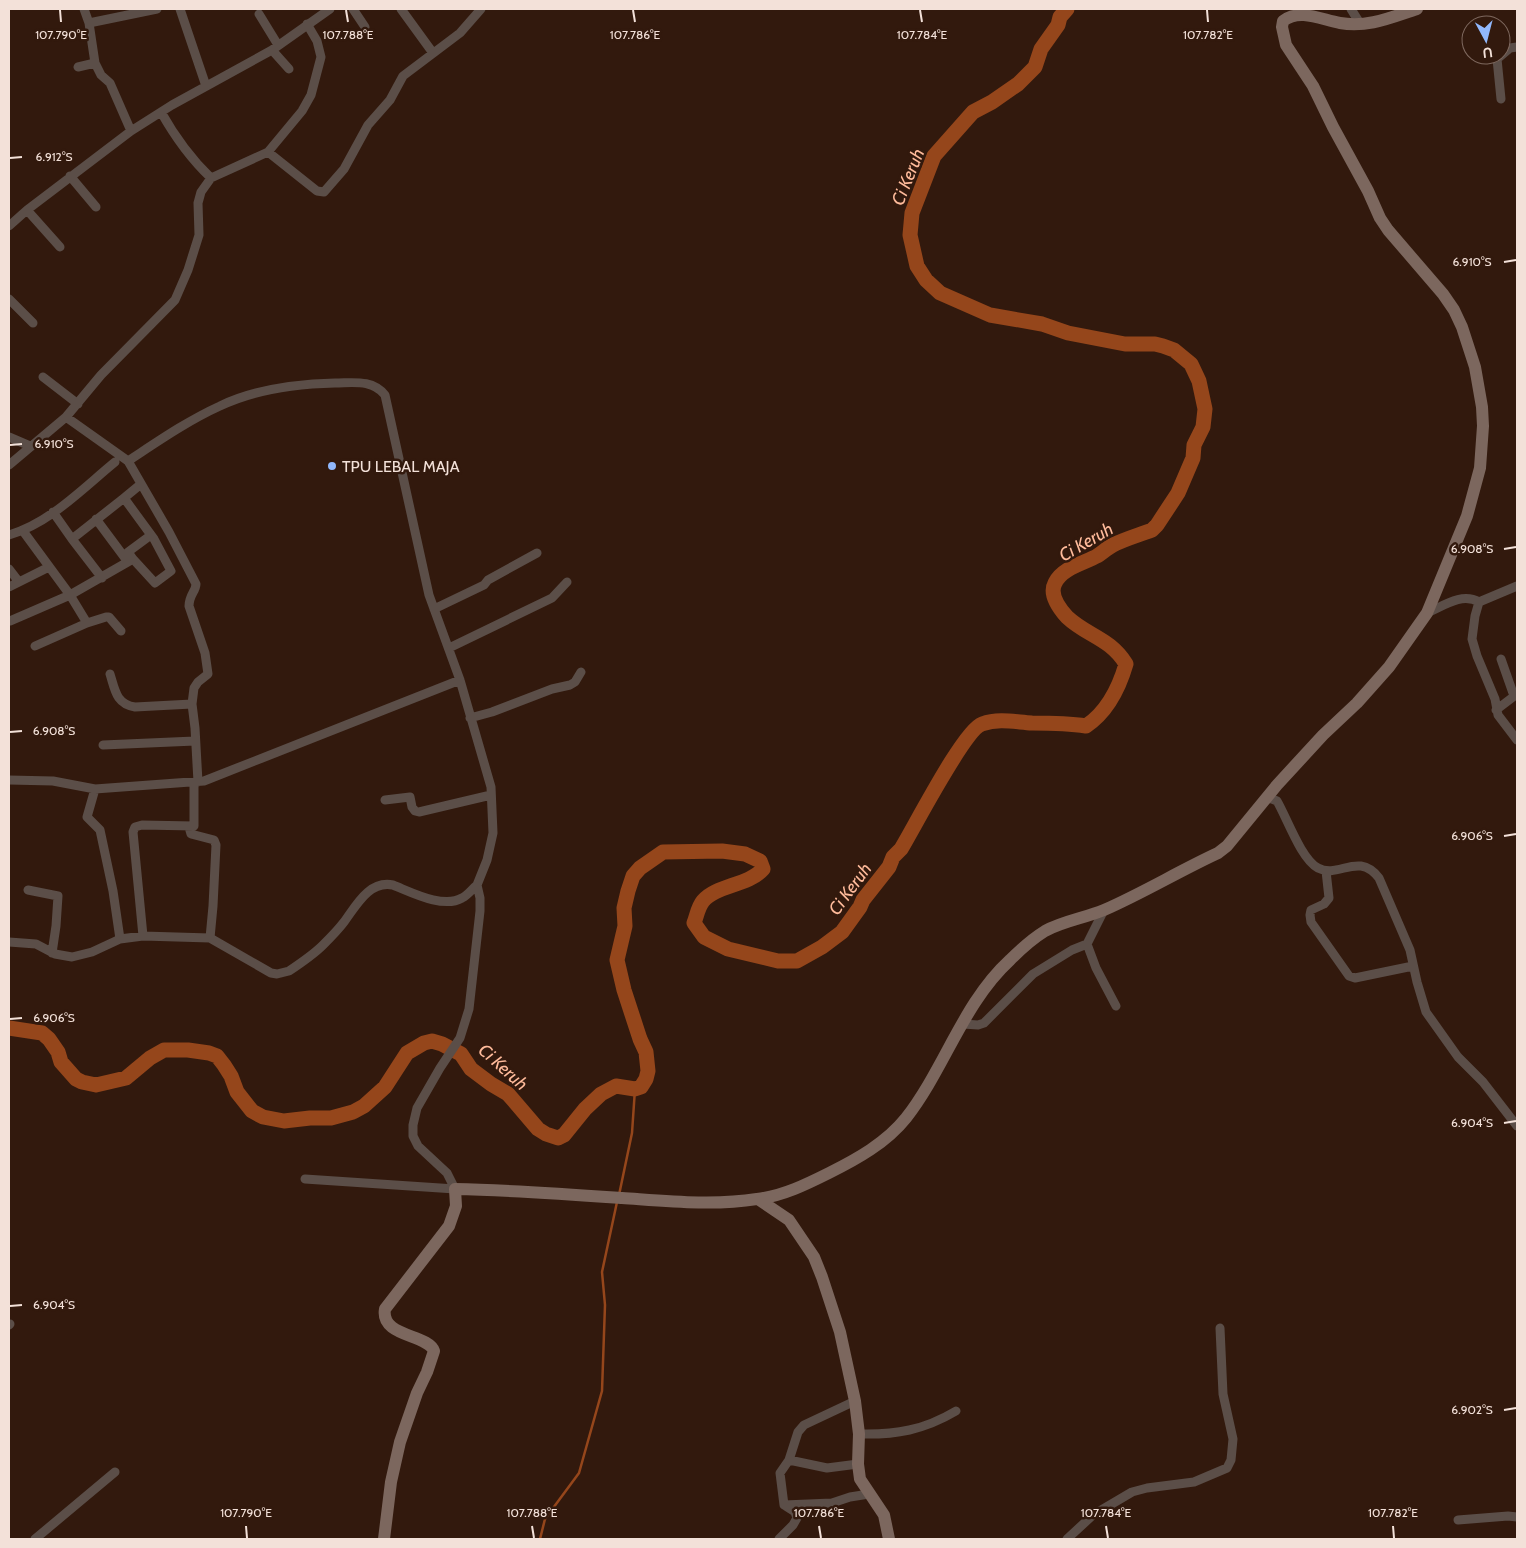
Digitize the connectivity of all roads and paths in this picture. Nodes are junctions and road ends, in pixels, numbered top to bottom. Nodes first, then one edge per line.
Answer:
1 (84, 9) edge
2 (157, 9) edge
3 (180, 9) edge
4 (330, 9) edge
5 (353, 9) edge
6 (401, 9) edge
7 (481, 9) edge
8 (1351, 9) edge
9 (1417, 9) edge
10 (259, 14) dead end
11 (90, 23) junction
12 (307, 24) junction
13 (1360, 25) junction
14 (365, 28) dead end
15 (1517, 46) edge
16 (275, 47) junction
17 (433, 53) junction
18 (95, 63) junction
19 (78, 67) dead end
20 (289, 69) dead end
21 (206, 86) junction
22 (1501, 99) dead end
23 (161, 112) junction
24 (131, 131) junction
25 (268, 152) junction
26 (70, 176) junction
27 (211, 178) junction
28 (96, 207) dead end
29 (27, 210) junction
30 (9, 226) edge
31 (60, 247) dead end
32 (9, 299) edge
33 (33, 323) dead end
34 (43, 377) dead end
35 (78, 404) junction
36 (66, 417) junction
37 (9, 438) edge
38 (30, 446) junction
39 (128, 461) junction
40 (115, 462) dead end
41 (9, 464) edge
42 (140, 484) junction
43 (124, 498) junction
44 (53, 512) junction
45 (96, 519) junction
46 (23, 531) junction
47 (9, 535) edge
48 (151, 535) junction
49 (72, 539) junction
50 (537, 553) dead end
51 (128, 557) junction
52 (49, 567) junction
53 (9, 568) edge
54 (102, 578) junction
55 (19, 582) junction
56 (567, 582) dead end
57 (1517, 586) edge
58 (9, 587) edge
59 (70, 595) junction
60 (1479, 602) junction
61 (434, 609) junction
62 (1427, 613) junction
63 (10, 621) dead end
64 (87, 623) junction
65 (121, 631) dead end
66 (35, 646) dead end
67 (449, 648) junction
68 (1501, 658) dead end
69 (582, 672) dead end
70 (110, 674) dead end
71 (460, 680) junction
72 (1516, 695) edge
73 (192, 704) junction
74 (1496, 710) junction
75 (470, 718) junction
76 (1517, 740) edge
77 (195, 741) junction
78 (103, 746) dead end
79 (9, 780) edge
80 (196, 782) junction
81 (95, 789) junction
82 (492, 795) junction
83 (1267, 798) junction
84 (385, 800) dead end
85 (189, 827) junction
86 (1326, 871) junction
87 (477, 884) junction
88 (28, 890) dead end
89 (1104, 910) junction
90 (143, 936) junction
91 (210, 938) junction
92 (120, 939) junction
93 (9, 942) edge
94 (1088, 944) junction
95 (52, 953) junction
96 (1413, 966) junction
97 (1116, 1006) dead end
98 (963, 1024) junction
99 (1517, 1127) edge
100 (305, 1179) dead end
101 (455, 1189) junction
102 (758, 1199) junction
103 (1220, 1328) dead end
104 (855, 1401) junction
105 (956, 1411) dead end
106 (859, 1434) junction
107 (789, 1460) junction
108 (858, 1464) junction
109 (115, 1472) dead end
110 (869, 1494) junction
111 (784, 1505) junction
112 (1517, 1517) edge
113 (1458, 1520) dead end
114 (35, 1539) edge
115 (384, 1539) edge
116 (779, 1539) edge
117 (890, 1539) edge
118 (1067, 1539) edge

1 - 11 street
2 - 11 street
3 - 21 street
4 - 12 street
5 - 14 street
6 - 17 street
7 - 17 street
8 - 13 street
9 - 13 street
10 - 16 street
11 - 18 street
12 - 16 street
12 - 25 street
13 - 62 street
15 - 22 street
16 - 20 street
16 - 21 street
17 - 25 street
18 - 19 street
18 - 24 street
21 - 23 street
23 - 24 street
23 - 27 street
24 - 26 street
25 - 27 street
26 - 28 street
26 - 29 street
27 - 35 street
29 - 30 street
29 - 31 street
32 - 33 street
34 - 35 street
35 - 36 street
36 - 38 street
36 - 39 street
37 - 38 street
38 - 41 street
39 - 42 street
39 - 61 street
40 - 44 street
42 - 43 street
42 - 73 street
43 - 45 street
43 - 48 street
44 - 46 street
44 - 49 street
45 - 49 street
45 - 51 street
46 - 47 street
46 - 52 street
48 - 51 street
48 - 51 street
49 - 54 street
50 - 61 street
51 - 54 street
52 - 55 street
52 - 59 street
53 - 55 street
54 - 59 street
55 - 58 street
56 - 67 street
57 - 60 street
59 - 63 street
59 - 64 street
60 - 62 street
60 - 74 street
61 - 67 street
62 - 83 street
64 - 65 street
64 - 66 street
67 - 71 street
68 - 72 street
69 - 75 street
70 - 73 street
71 - 75 street
71 - 80 street
72 - 74 street
73 - 77 street
74 - 76 street
75 - 82 street
77 - 78 street
77 - 80 street
79 - 81 street
80 - 81 street
80 - 85 street
81 - 92 street
82 - 84 street
82 - 87 street
83 - 86 street
83 - 89 street
85 - 90 street
85 - 91 street
86 - 96 street
86 - 96 street
87 - 91 street
87 - 101 street
88 - 95 street
89 - 94 street
89 - 98 street
90 - 91 street
90 - 92 street
92 - 95 street
93 - 95 street
94 - 97 street
94 - 98 street
96 - 99 street
98 - 102 street
100 - 101 street
101 - 102 street
101 - 115 street
102 - 104 street
103 - 118 street
104 - 106 street
104 - 107 street
105 - 106 street
106 - 108 street
107 - 108 street
107 - 111 street
108 - 110 street
109 - 114 street
110 - 111 street
110 - 117 street
111 - 116 street
112 - 113 street

